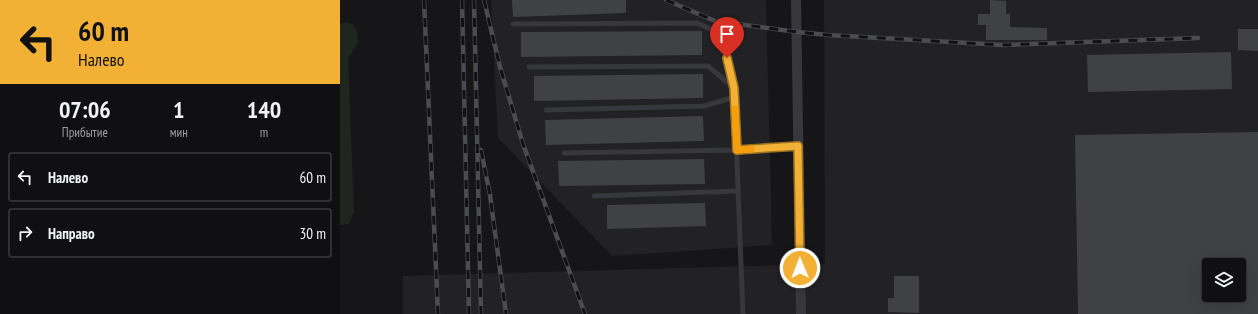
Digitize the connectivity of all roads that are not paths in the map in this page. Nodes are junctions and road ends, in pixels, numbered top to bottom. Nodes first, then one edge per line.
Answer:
1 (796, 0) edge
2 (513, 24) dead end
3 (529, 67) dead end
4 (734, 88) junction
5 (735, 97) junction
6 (546, 110) dead end
7 (798, 146) junction
8 (737, 150) junction
9 (564, 153) dead end
10 (738, 191) junction
11 (594, 196) dead end
12 (743, 314) edge
13 (801, 314) edge

1 - 7 street
2 - 4 lane
3 - 4 lane
4 - 5 lane
5 - 6 lane
5 - 8 lane
7 - 8 lane
7 - 13 street
8 - 9 lane
8 - 10 lane
10 - 11 lane
10 - 12 lane

